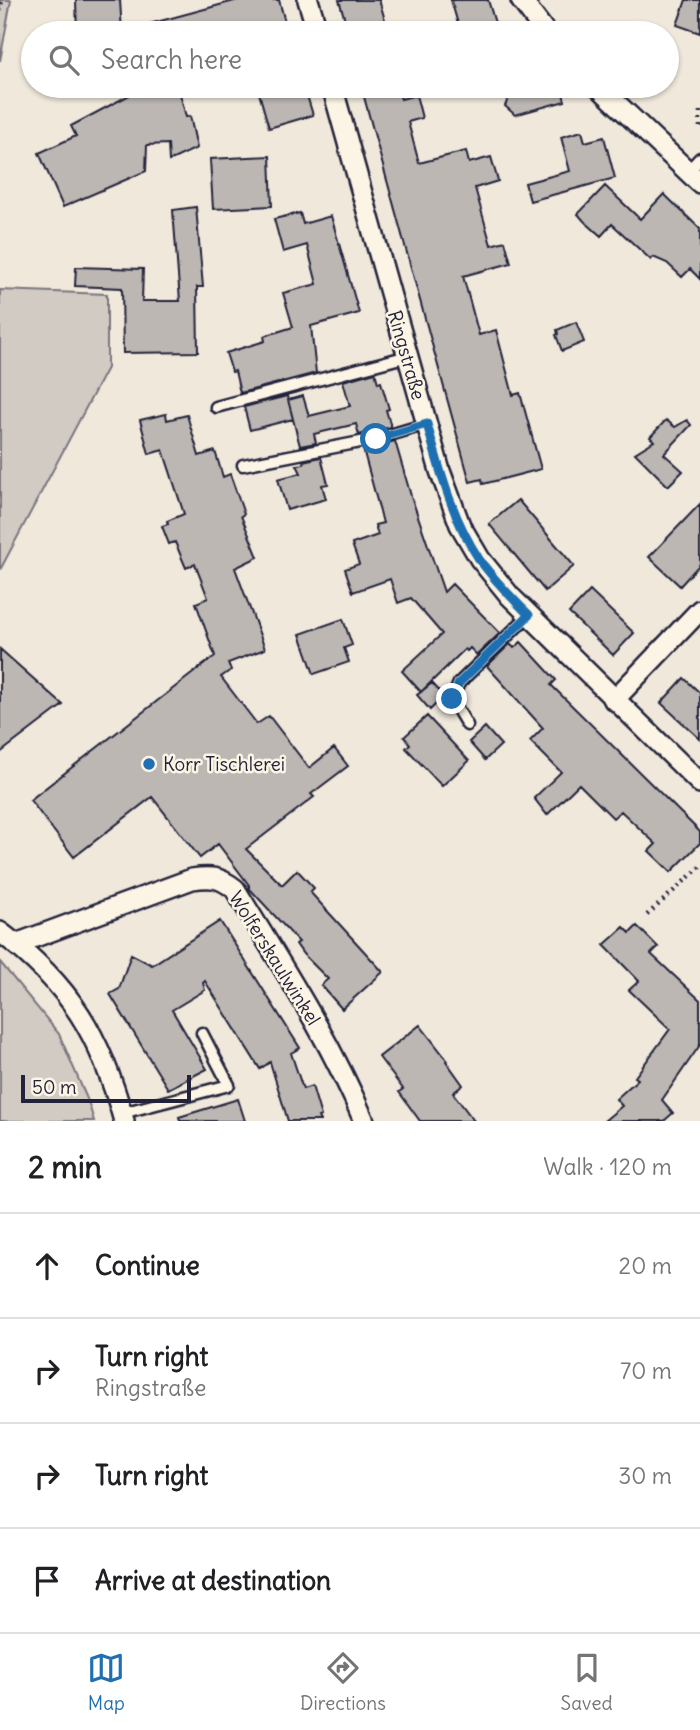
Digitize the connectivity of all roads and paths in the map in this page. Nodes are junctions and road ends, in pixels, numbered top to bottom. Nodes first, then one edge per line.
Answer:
1 (2, 0) edge
2 (308, 0) edge
3 (522, 0) edge
4 (0, 11) edge
5 (314, 21) edge
6 (537, 21) edge
7 (335, 98) edge
8 (612, 98) edge
9 (700, 111) edge
10 (700, 129) edge
11 (696, 171) edge
12 (408, 356) junction
13 (216, 407) dead end
14 (427, 424) junction
15 (243, 466) dead end
16 (700, 610) edge
17 (529, 615) junction
18 (614, 699) junction
19 (467, 725) dead end
20 (700, 783) edge
21 (700, 867) edge
22 (647, 915) dead end
23 (0, 932) edge
24 (16, 944) junction
25 (202, 1033) dead end
26 (123, 1117) edge
27 (364, 1121) edge

1 - 4 path
2 - 5 street
3 - 6 street
7 - 12 street, Ringstraße
8 - 11 street
9 - 10 path
12 - 13 lane
12 - 14 street, Ringstraße
14 - 15 lane
14 - 17 street, Ringstraße
16 - 18 street
17 - 18 street, Ringstraße
17 - 19 lane
18 - 20 street, Ringstraße
21 - 22 path
23 - 24 street
24 - 26 street
24 - 27 street, Wolferskaulwinkel
25 - 26 lane

